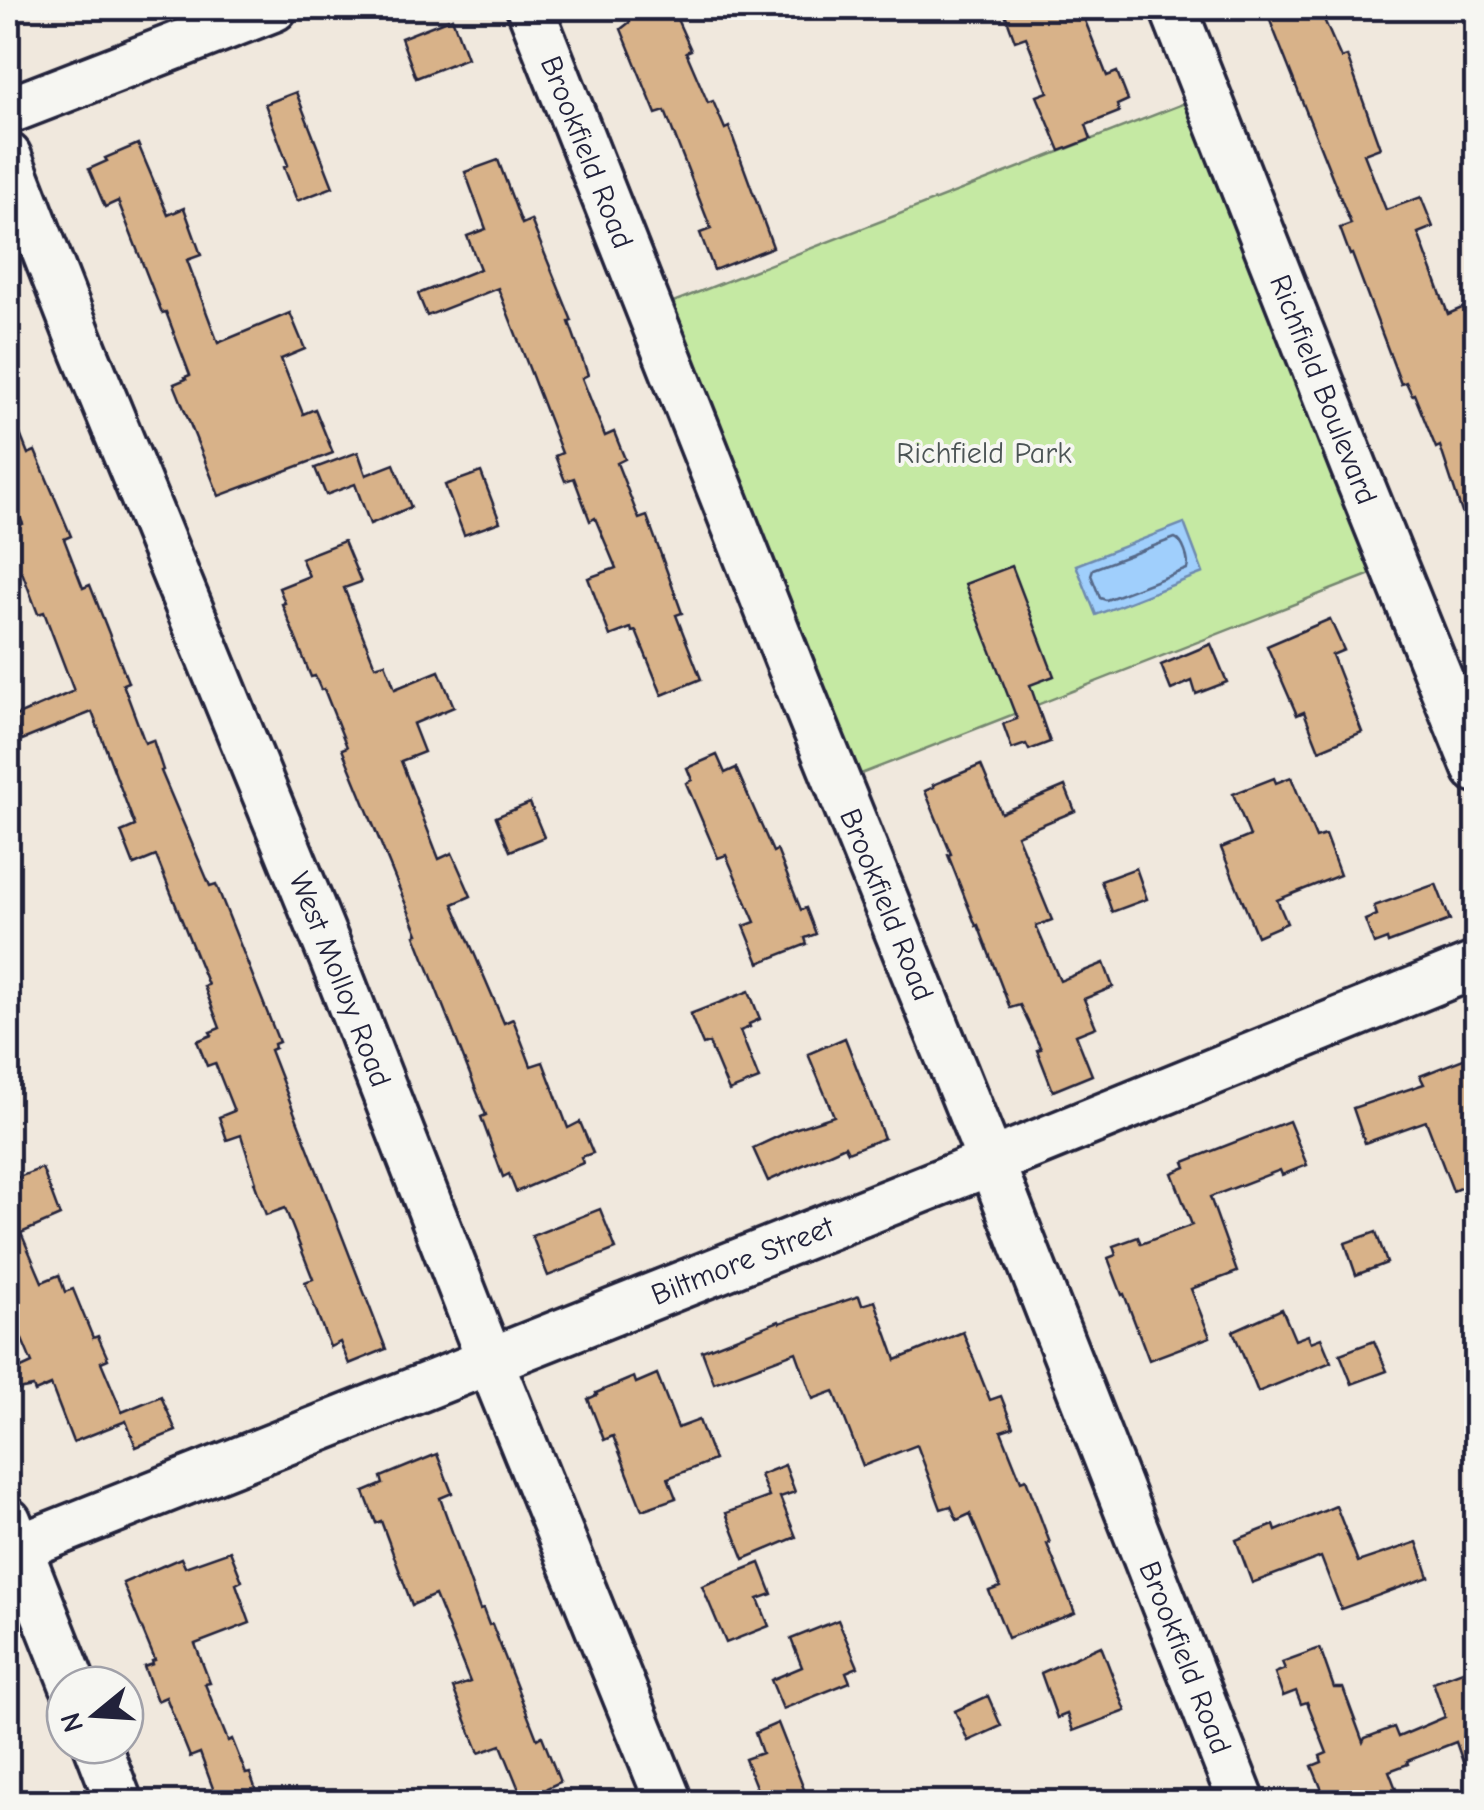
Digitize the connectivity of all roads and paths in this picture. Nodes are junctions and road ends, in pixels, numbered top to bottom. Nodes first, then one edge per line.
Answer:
1 (274, 8) edge
2 (530, 8) edge
3 (1174, 8) edge
4 (8, 111) edge
5 (8, 156) edge
6 (1476, 769) edge
7 (1476, 965) edge
8 (991, 1162) junction
9 (490, 1361) junction
10 (11, 1540) edge
11 (64, 1665) edge
12 (105, 1765) edge
13 (120, 1802) edge
14 (669, 1802) edge
15 (1242, 1802) edge

1 - 4 street
2 - 8 street, Brookfield Road
3 - 6 street, Richfield Boulevard
5 - 9 street, West Molloy Road
7 - 8 street, Biltmore Street
8 - 9 street, Biltmore Street
8 - 15 street, Brookfield Road
9 - 10 street, Biltmore Street
9 - 14 street, West Molloy Road
10 - 11 street
12 - 13 street

